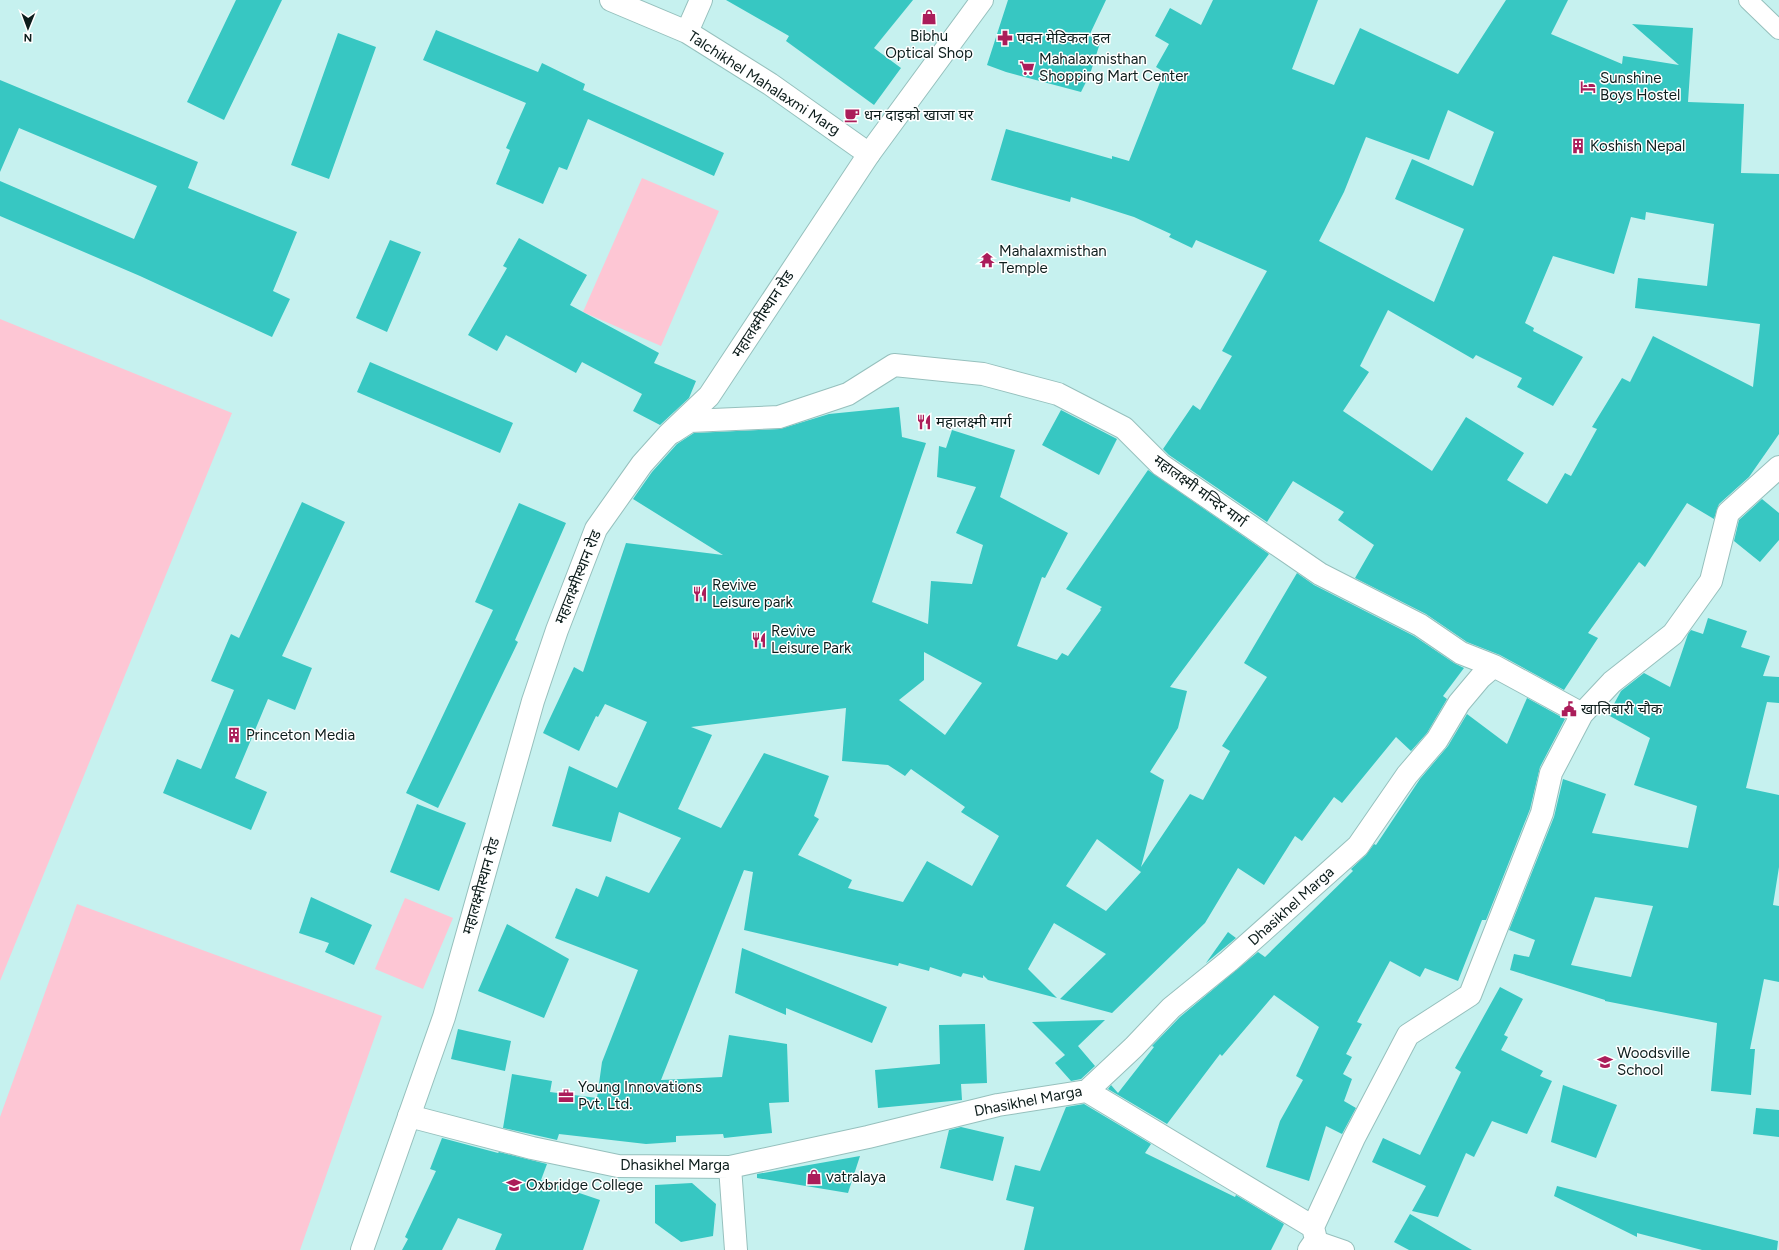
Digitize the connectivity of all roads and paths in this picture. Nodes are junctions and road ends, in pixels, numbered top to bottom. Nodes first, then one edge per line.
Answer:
1 (611, 0) edge
2 (701, 0) edge
3 (982, 0) edge
4 (1748, 0) edge
5 (1779, 30) edge
6 (687, 32) junction
7 (869, 154) junction
8 (668, 435) junction
9 (1779, 467) edge
10 (1494, 666) junction
11 (1582, 714) junction
12 (1087, 1091) junction
13 (409, 1116) junction
14 (730, 1167) junction
15 (1313, 1239) edge
16 (362, 1250) edge
17 (736, 1250) edge
18 (1345, 1250) edge

1 - 6 street, Talchikhel Mahalaxmi Marg
2 - 6 street
3 - 7 street, महालक्ष्मीस्थान रोड
4 - 5 lane
6 - 7 street, Talchikhel Mahalaxmi Marg
7 - 8 street, महालक्ष्मीस्थान रोड
8 - 10 street, महालक्ष्मी मन्दिर मार्ग
8 - 13 street, महालक्ष्मीस्थान रोड
9 - 11 street
10 - 11 street
10 - 12 street, Dhasikhel Marga
11 - 15 street
12 - 14 street, Dhasikhel Marga
12 - 15 street
13 - 14 street, Dhasikhel Marga
13 - 16 street, महालक्ष्मीस्थान रोड
14 - 17 street
15 - 18 lane

